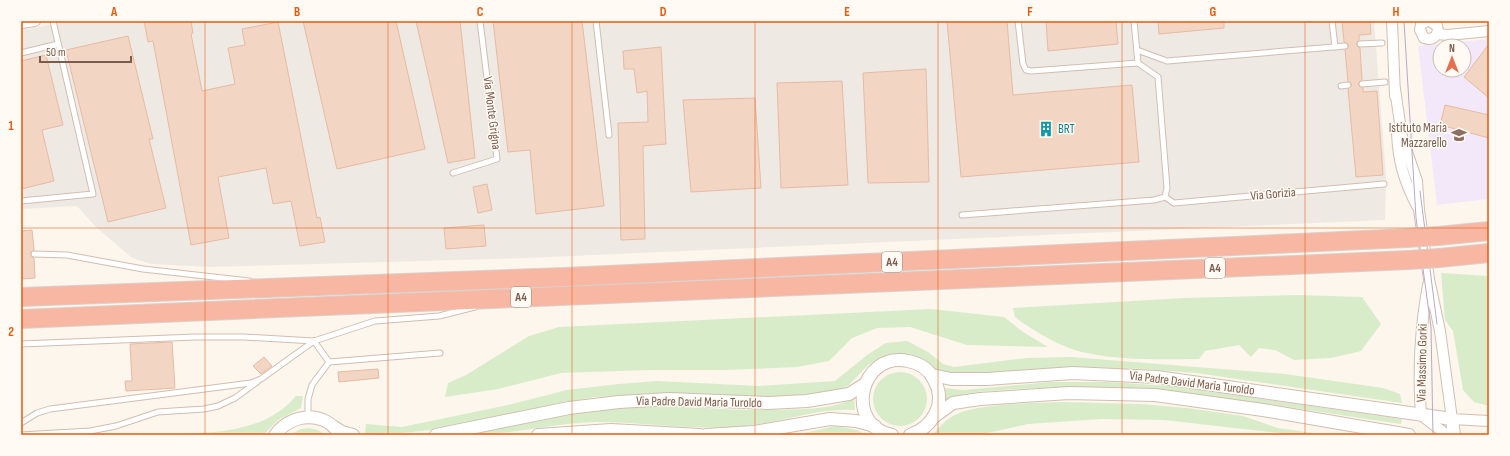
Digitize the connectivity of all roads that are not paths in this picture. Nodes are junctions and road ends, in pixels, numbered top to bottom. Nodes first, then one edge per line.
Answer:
1 (35, 21) edge
2 (53, 21) edge
3 (480, 21) edge
4 (596, 21) edge
5 (1018, 21) edge
6 (1134, 21) edge
7 (1332, 21) edge
8 (1392, 21) edge
9 (1427, 21) edge
10 (1430, 21) edge
11 (21, 23) edge
12 (1489, 31) edge
13 (1437, 34) junction
14 (1382, 43) dead end
15 (58, 44) junction
16 (1360, 44) dead end
17 (1345, 46) dead end
18 (1335, 47) junction
19 (1136, 50) junction
20 (21, 53) edge
21 (1138, 64) junction
22 (1385, 82) dead end
23 (1362, 84) dead end
24 (1348, 85) dead end
25 (1341, 86) dead end
26 (609, 135) dead end
27 (453, 173) dead end
28 (1384, 184) dead end
29 (1165, 197) junction
30 (21, 201) edge
31 (962, 215) dead end
32 (1489, 231) edge
33 (1489, 253) edge
34 (34, 254) dead end
35 (1429, 279) junction
36 (271, 287) junction
37 (21, 297) edge
38 (503, 298) junction
39 (21, 319) edge
40 (314, 341) junction
41 (21, 344) edge
42 (440, 352) dead end
43 (330, 362) junction
44 (932, 375) junction
45 (261, 379) junction
46 (865, 384) junction
47 (1421, 415) junction
48 (935, 416) junction
49 (308, 417) junction
50 (1452, 419) junction
51 (1489, 421) edge
52 (21, 423) edge
53 (875, 426) junction
54 (337, 431) edge
55 (915, 434) edge
56 (21, 435) edge
57 (275, 435) edge
58 (353, 435) edge
59 (436, 435) edge
60 (538, 435) edge
61 (700, 435) edge
62 (706, 435) edge
63 (890, 435) edge
64 (1409, 435) edge
65 (1447, 435) edge
66 (1454, 435) edge

1 - 11 street
2 - 15 lane
3 - 27 lane, Via Monte Grigna
4 - 26 lane
5 - 21 lane
6 - 19 lane
7 - 18 lane
8 - 35 street, Via Massimo Gorki
9 - 13 street
10 - 13 street
12 - 13 street
14 - 16 lane
15 - 20 lane
15 - 30 lane
17 - 18 lane
18 - 19 lane
19 - 21 lane
21 - 29 lane
22 - 23 lane
24 - 25 lane
28 - 29 lane, Via Gorizia
29 - 31 lane
32 - 36 highway, A4, bridge
33 - 38 highway, A4, bridge
34 - 36 lane
35 - 47 street, Via Massimo Gorki
35 - 50 street, Via Massimo Gorki
36 - 37 highway, A4
38 - 39 highway, A4
38 - 40 lane
40 - 41 lane
40 - 43 lane
40 - 45 lane
42 - 43 lane
43 - 49 lane
44 - 46 street
44 - 47 street, Via Padre David Maria Turoldo
44 - 48 street
45 - 52 lane
45 - 56 lane
46 - 53 street
46 - 59 street, Via Padre David Maria Turoldo
47 - 50 street, Via Padre David Maria Turoldo
47 - 65 street, Via Massimo Gorki
48 - 55 street, Via Padre David Maria Turoldo
48 - 64 street, Via Padre David Maria Turoldo
49 - 54 street
49 - 57 street
50 - 51 street
50 - 66 street, Via Massimo Gorki
53 - 62 street, Via Padre David Maria Turoldo
53 - 63 street
54 - 58 street
60 - 61 street

